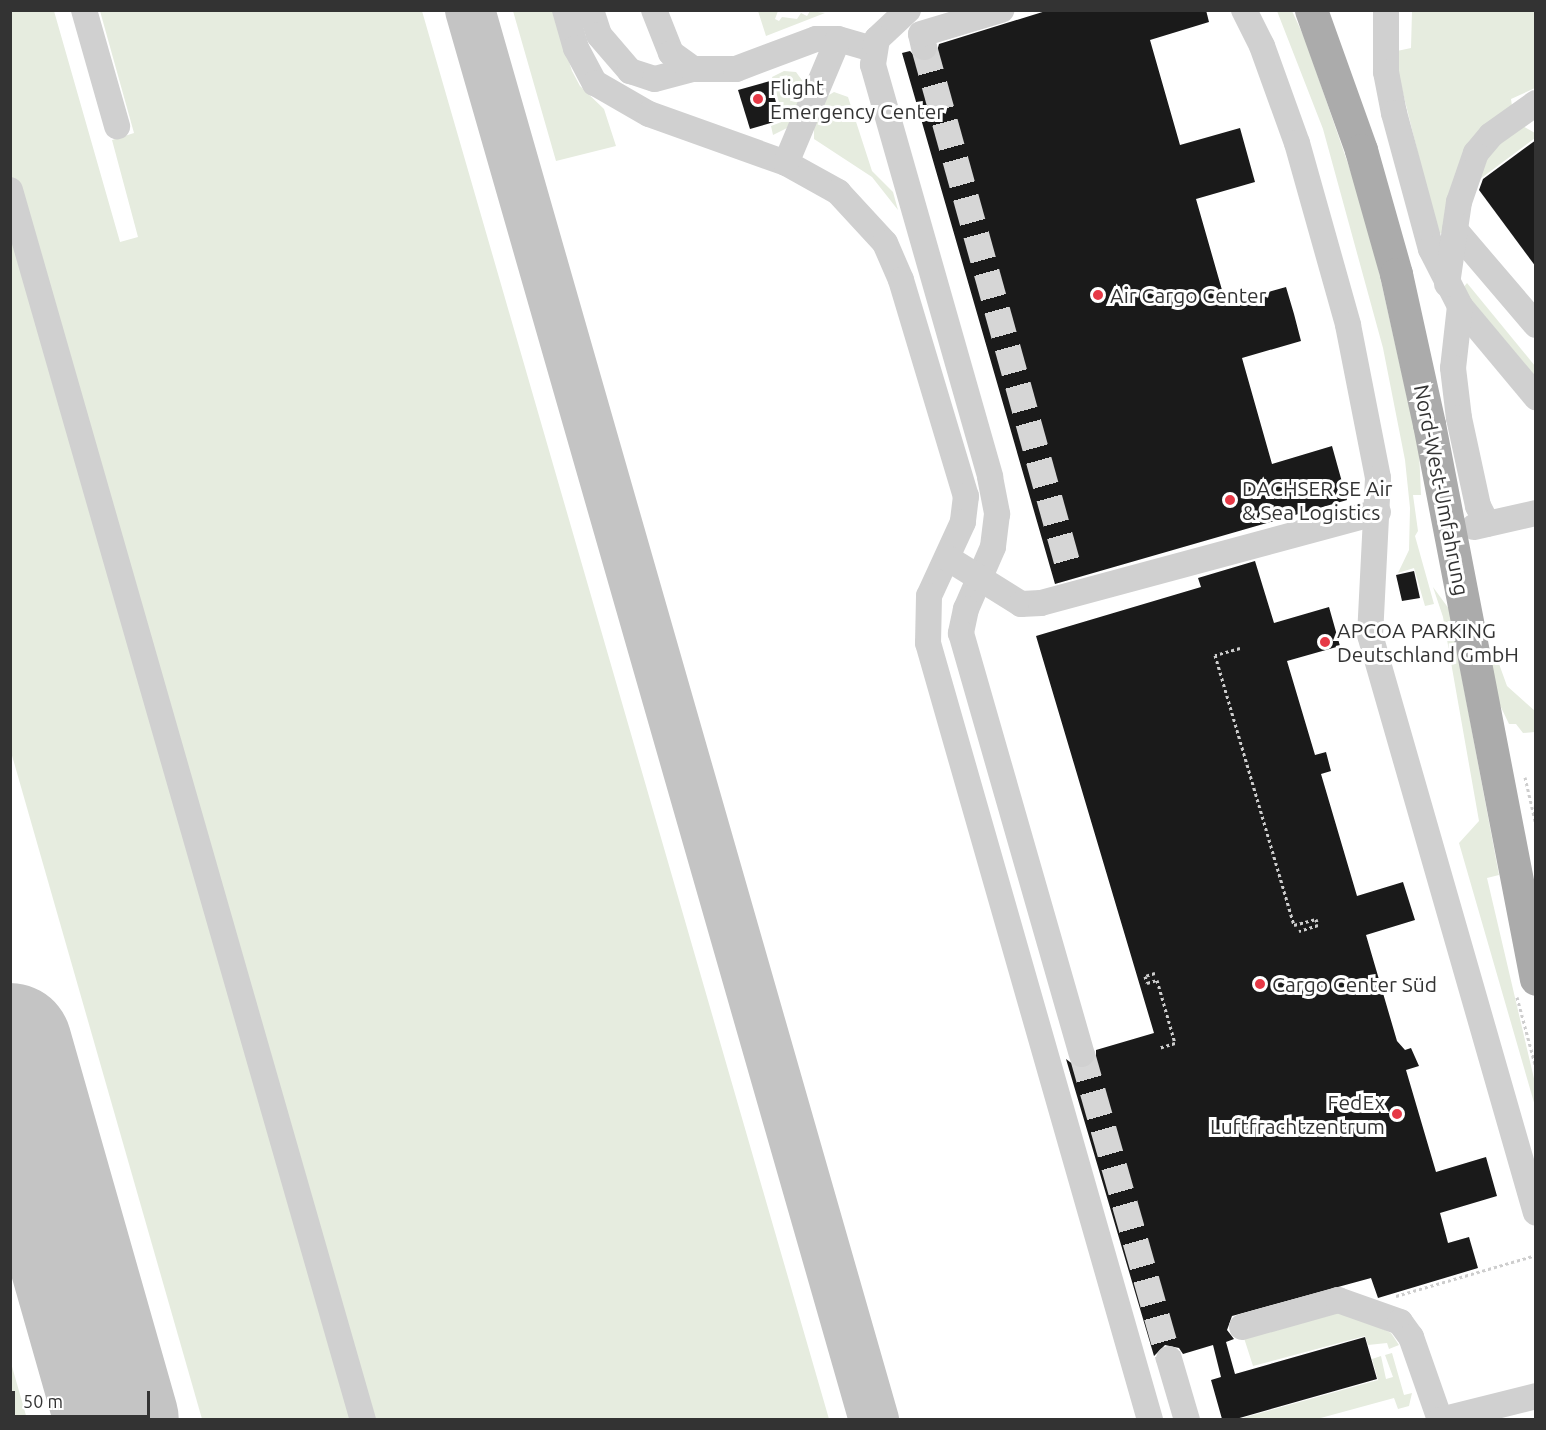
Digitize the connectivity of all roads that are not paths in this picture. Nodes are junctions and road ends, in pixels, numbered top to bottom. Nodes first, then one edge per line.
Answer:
1 (84, 10) edge
2 (565, 10) edge
3 (591, 10) edge
4 (654, 10) edge
5 (908, 10) edge
6 (1001, 10) edge
7 (1244, 10) edge
8 (1311, 10) edge
9 (1386, 10) edge
10 (838, 39) junction
11 (924, 47) dead end
12 (873, 49) junction
13 (693, 69) junction
14 (1536, 103) edge
15 (117, 126) dead end
16 (786, 163) junction
17 (10, 190) edge
18 (1455, 230) junction
19 (1453, 295) junction
20 (1536, 325) edge
21 (1536, 397) edge
22 (1378, 512) junction
23 (1536, 513) edge
24 (949, 559) junction
25 (980, 580) junction
26 (1529, 910) edge
27 (1536, 979) edge
28 (1082, 1054) tunnel mouth
29 (1536, 1213) edge
30 (1242, 1327) dead end
31 (1169, 1359) tunnel mouth
32 (1536, 1396) edge
33 (363, 1419) edge
34 (1150, 1419) edge
35 (1187, 1419) edge
36 (1440, 1419) edge

1 - 15 street
2 - 16 street
3 - 13 street
4 - 13 street
5 - 12 street
6 - 11 street
7 - 22 street
8 - 26 main road, Nord-West-Umfahrung
9 - 19 street
10 - 12 street
10 - 13 street
10 - 16 street
12 - 25 street
14 - 18 street
16 - 24 street
17 - 33 street
18 - 19 street
18 - 20 street
19 - 21 street
19 - 23 street
22 - 25 street
22 - 29 street
24 - 25 street
24 - 34 street
25 - 28 street
26 - 27 main road, Nord-West-Umfahrung
30 - 36 street
31 - 35 street
32 - 36 street

